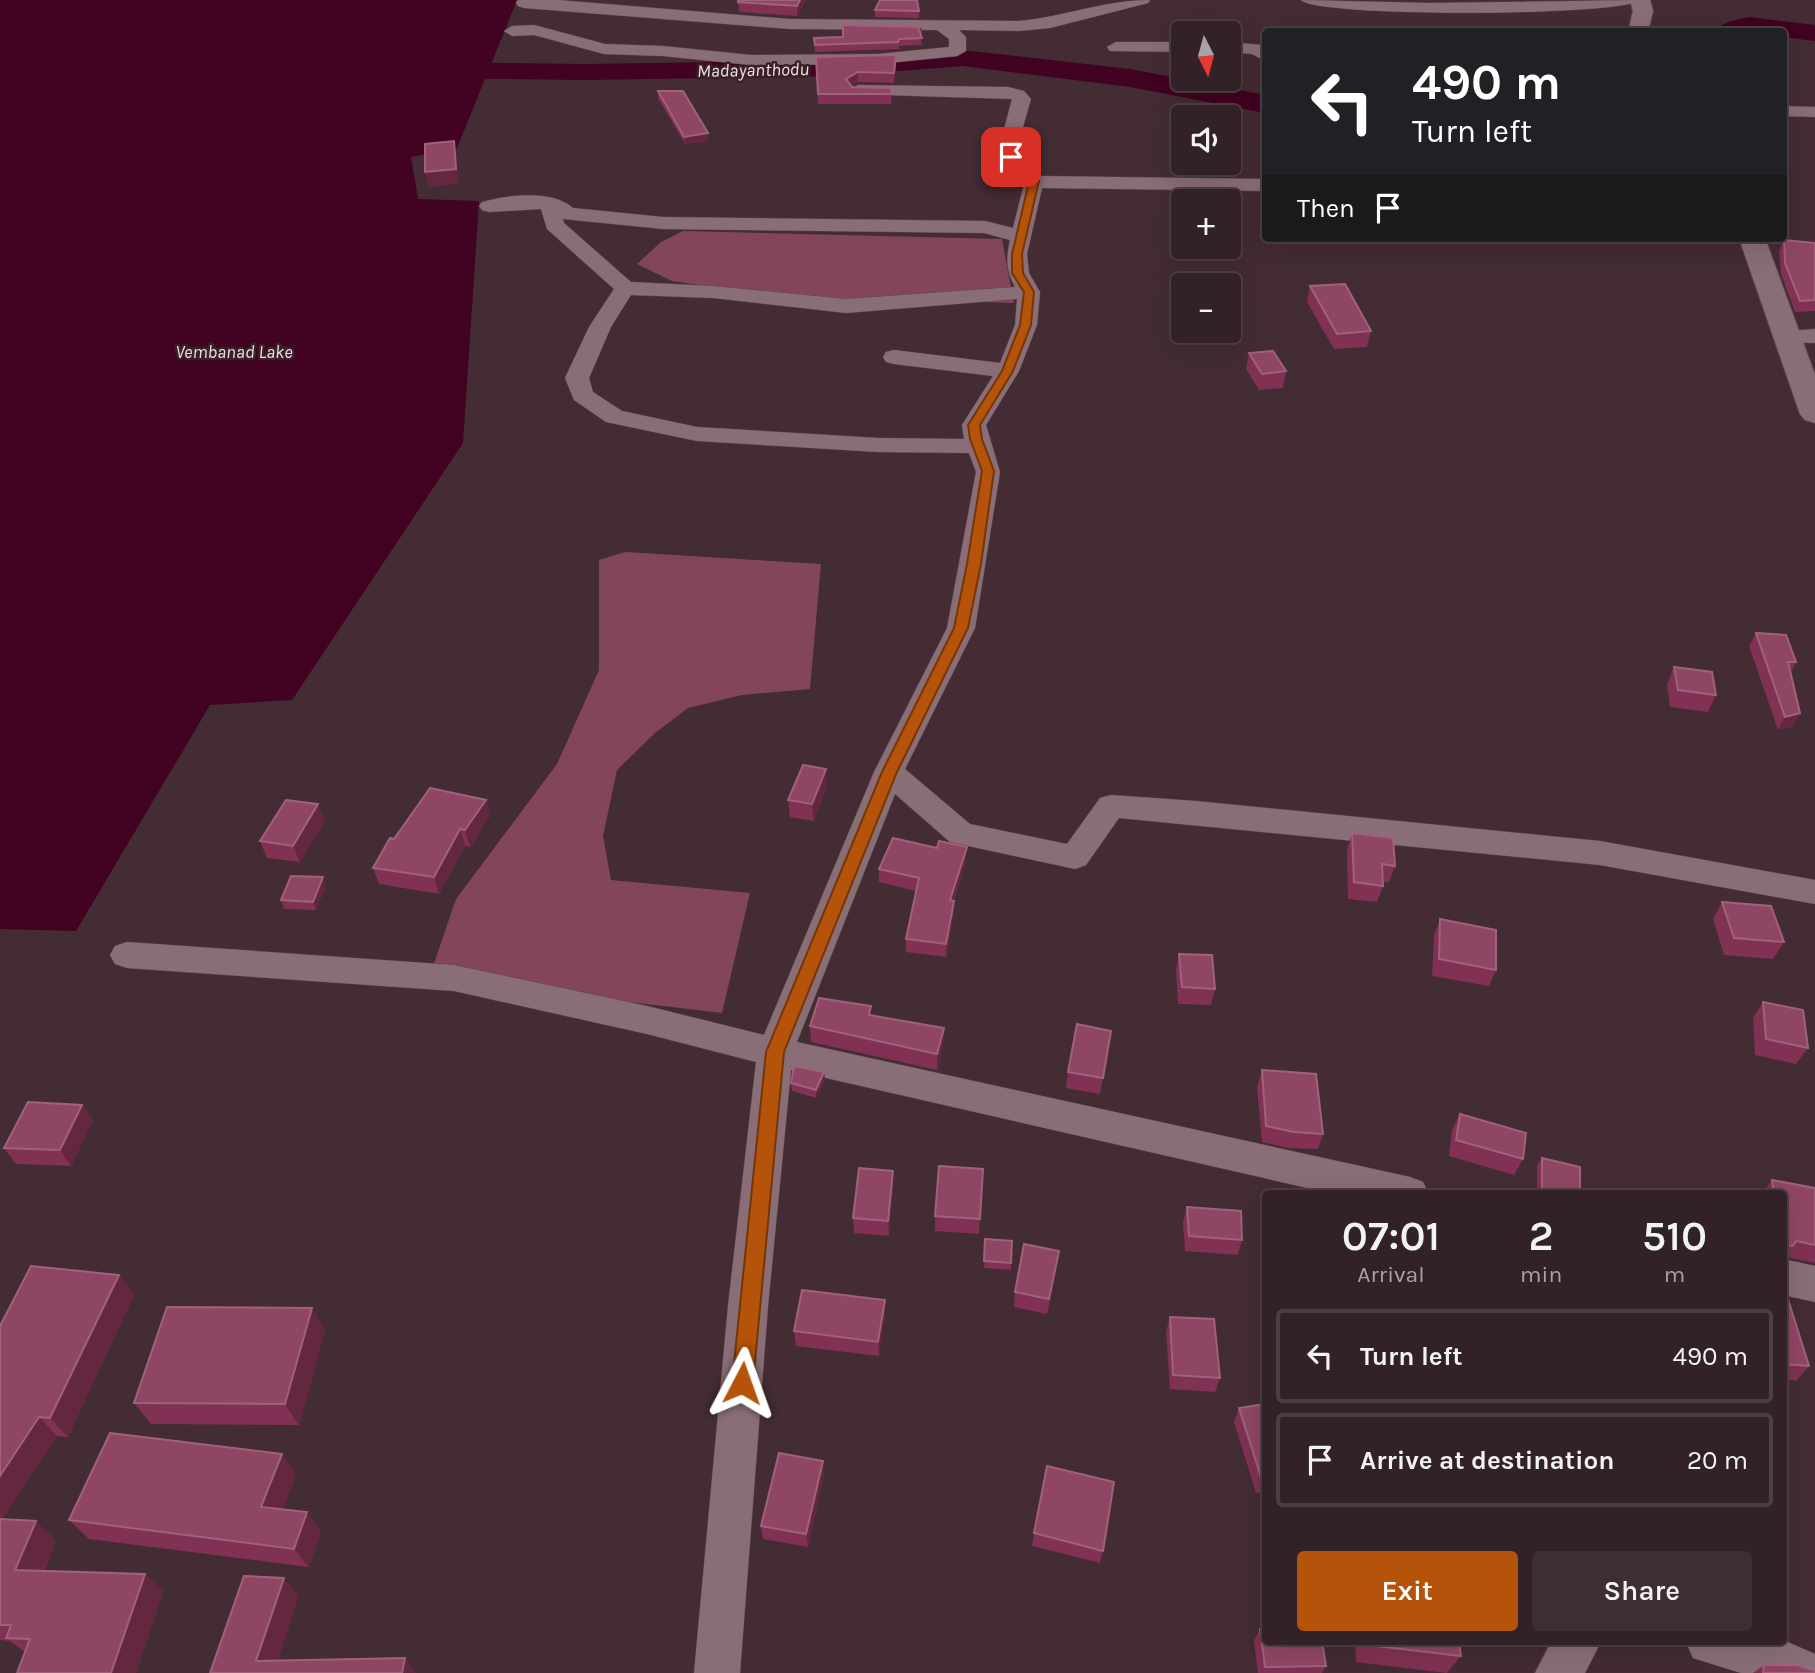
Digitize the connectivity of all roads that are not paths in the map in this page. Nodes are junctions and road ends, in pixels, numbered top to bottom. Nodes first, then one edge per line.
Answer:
1 (1142, 0) edge
2 (1309, 0) edge
3 (1632, 0) edge
4 (1640, 0) edge
5 (531, 16) junction
6 (939, 24) junction
7 (1639, 28) edge
8 (512, 31) dead end
9 (1116, 47) dead end
10 (1171, 47) edge
11 (1241, 48) edge
12 (1262, 54) edge
13 (858, 90) edge
14 (1787, 111) edge
15 (1815, 112) edge
16 (1034, 181) junction
17 (1262, 185) edge
18 (550, 204) junction
19 (489, 206) dead end
20 (1023, 237) junction
21 (1754, 242) edge
22 (625, 288) junction
23 (1029, 292) junction
24 (1802, 337) edge
25 (894, 357) dead end
26 (1008, 371) junction
27 (1815, 414) edge
28 (979, 446) junction
29 (889, 772) junction
30 (1815, 892) edge
31 (127, 955) dead end
32 (775, 1052) junction
33 (1392, 1190) edge
34 (1787, 1278) edge
35 (1815, 1284) edge
36 (1576, 1645) edge
37 (1721, 1645) edge
38 (718, 1673) edge
39 (1558, 1673) edge
40 (1804, 1673) edge

1 - 6 street
2 - 3 street
4 - 7 main road
5 - 6 street
5 - 6 street
5 - 8 street
9 - 10 street
11 - 12 street
13 - 16 street
14 - 15 street
16 - 17 street
16 - 20 street
18 - 19 street
18 - 20 street
18 - 22 street
20 - 23 street
21 - 24 main road
22 - 23 street
22 - 28 street
23 - 26 street
24 - 27 main road
25 - 26 street
26 - 28 street
28 - 29 street
29 - 30 street
29 - 32 street
31 - 32 street
32 - 33 street
32 - 38 street
34 - 35 street
36 - 39 street
37 - 40 street

